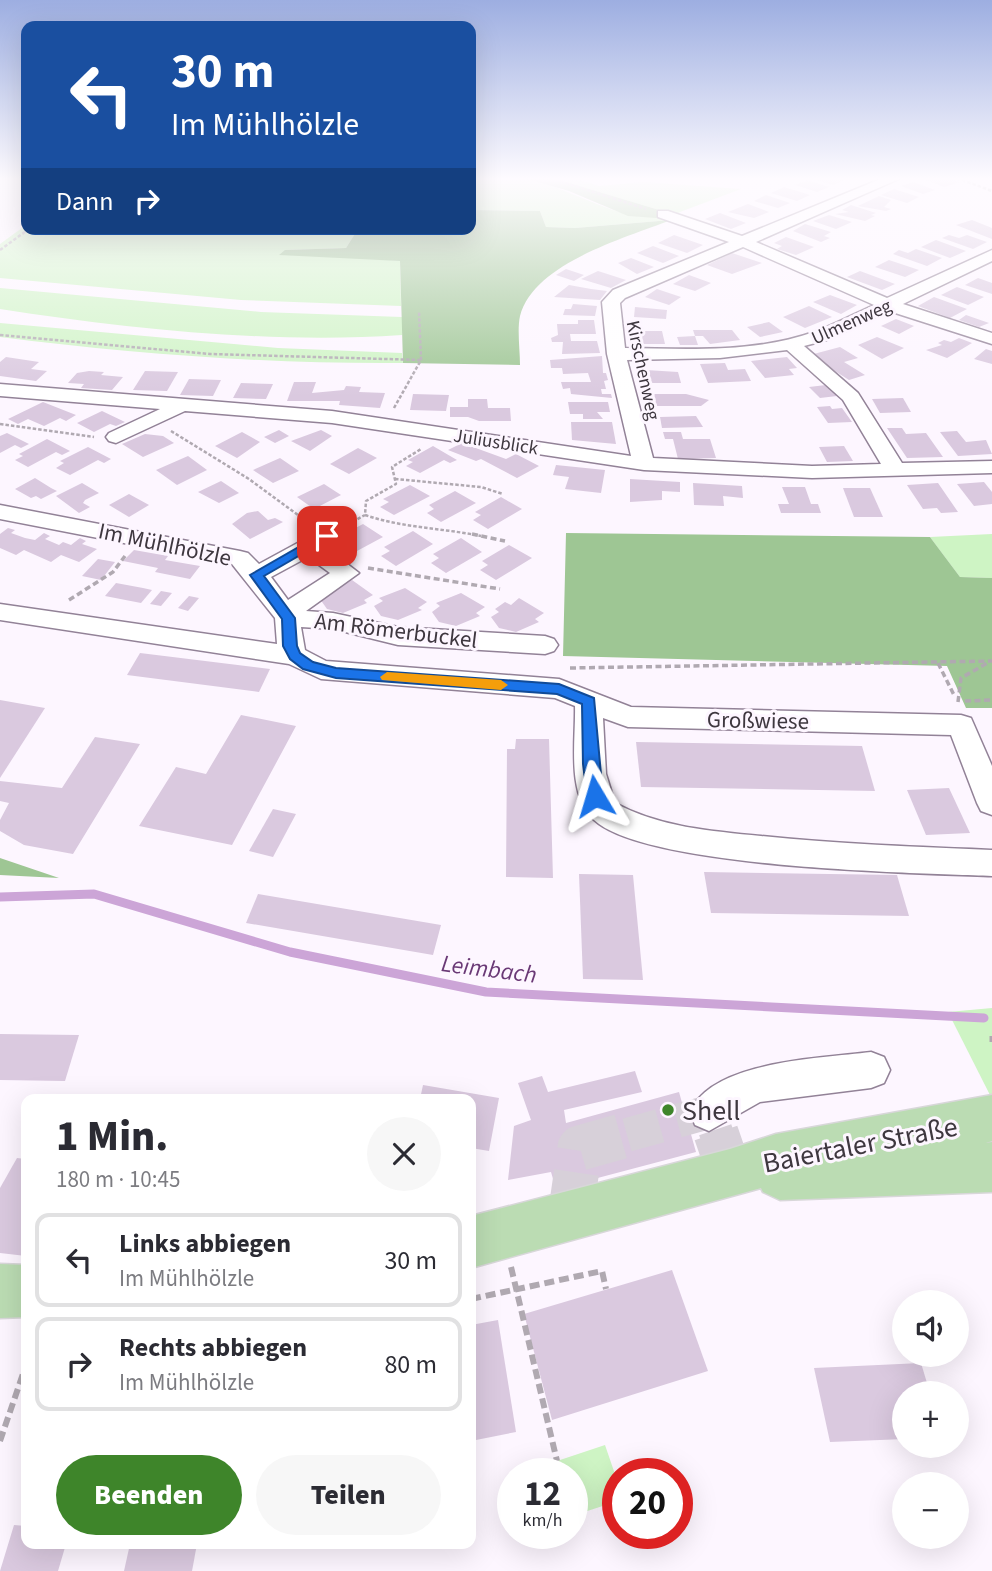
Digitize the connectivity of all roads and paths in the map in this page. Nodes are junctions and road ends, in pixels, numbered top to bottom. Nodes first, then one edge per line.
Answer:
1 (717, 251) edge
2 (765, 251) edge
3 (992, 256) edge
4 (889, 305) junction
5 (419, 311) dead end
6 (0, 335) edge
7 (992, 339) edge
8 (792, 345) junction
9 (616, 354) junction
10 (421, 360) junction
11 (0, 390) edge
12 (40, 395) junction
13 (180, 407) junction
14 (0, 412) edge
15 (0, 424) edge
16 (386, 424) junction
17 (167, 429) dead end
18 (116, 438) joint
19 (423, 447) dead end
20 (644, 464) junction
21 (992, 467) edge
22 (896, 470) junction
23 (395, 479) junction
24 (503, 494) dead end
25 (0, 512) edge
26 (365, 515) junction
27 (325, 534) junction
28 (505, 541) dead end
29 (130, 549) dead end
30 (359, 567) dead end
31 (257, 575) junction
32 (500, 589) dead end
33 (59, 607) dead end
34 (0, 612) edge
35 (287, 616) junction
36 (545, 645) dead end
37 (295, 656) junction
38 (981, 661) dead end
39 (991, 661) edge
40 (938, 663) dead end
41 (992, 700) edge
42 (589, 701) junction
43 (959, 713) junction
44 (992, 803) edge
45 (992, 863) edge
46 (992, 1037) edge
47 (992, 1042) edge
48 (871, 1070) dead end
49 (709, 1112) dead end
50 (992, 1118) edge
51 (992, 1167) edge
52 (730, 1174) junction
53 (487, 1238) edge
54 (606, 1289) dead end
55 (517, 1290) junction
56 (0, 1291) edge
57 (21, 1291) edge
58 (476, 1299) edge
59 (21, 1380) edge
60 (0, 1441) edge
61 (556, 1458) edge

1 - 9 street, Kirschenweg
2 - 4 street
3 - 4 street, Ulmenweg
4 - 7 street
4 - 8 street, Ulmenweg
5 - 10 path
6 - 10 path
8 - 9 street, Ulmenweg
8 - 22 street
9 - 20 street, Kirschenweg
10 - 16 path
11 - 12 street, Juliusblick
12 - 13 street, Juliusblick
12 - 14 street
13 - 16 street, Juliusblick
13 - 18 street
15 - 18 path
16 - 20 street, Juliusblick
17 - 27 path
19 - 23 path
20 - 22 street, Juliusblick
21 - 22 street, Juliusblick
23 - 24 path
23 - 26 path
25 - 31 street, Im Mühlhölzle
26 - 27 path
26 - 28 path
27 - 31 street
27 - 35 street, Am Römerbuckel
29 - 33 path
30 - 32 path
31 - 35 street, Im Mühlhölzle
34 - 37 street
35 - 36 street, Am Römerbuckel
35 - 37 street, Im Mühlhölzle
37 - 42 street, Großwiese
38 - 39 path
39 - 43 path
40 - 43 path
41 - 43 path
42 - 43 street, Großwiese
42 - 45 street
43 - 44 street
46 - 47 path
48 - 49 street
50 - 52 main road, Baiertaler Straße
51 - 52 main road, Baiertaler Straße
52 - 53 main road, Baiertaler Straße
53 - 55 path
54 - 55 path
55 - 58 path
55 - 61 path
56 - 57 main road
59 - 60 path

